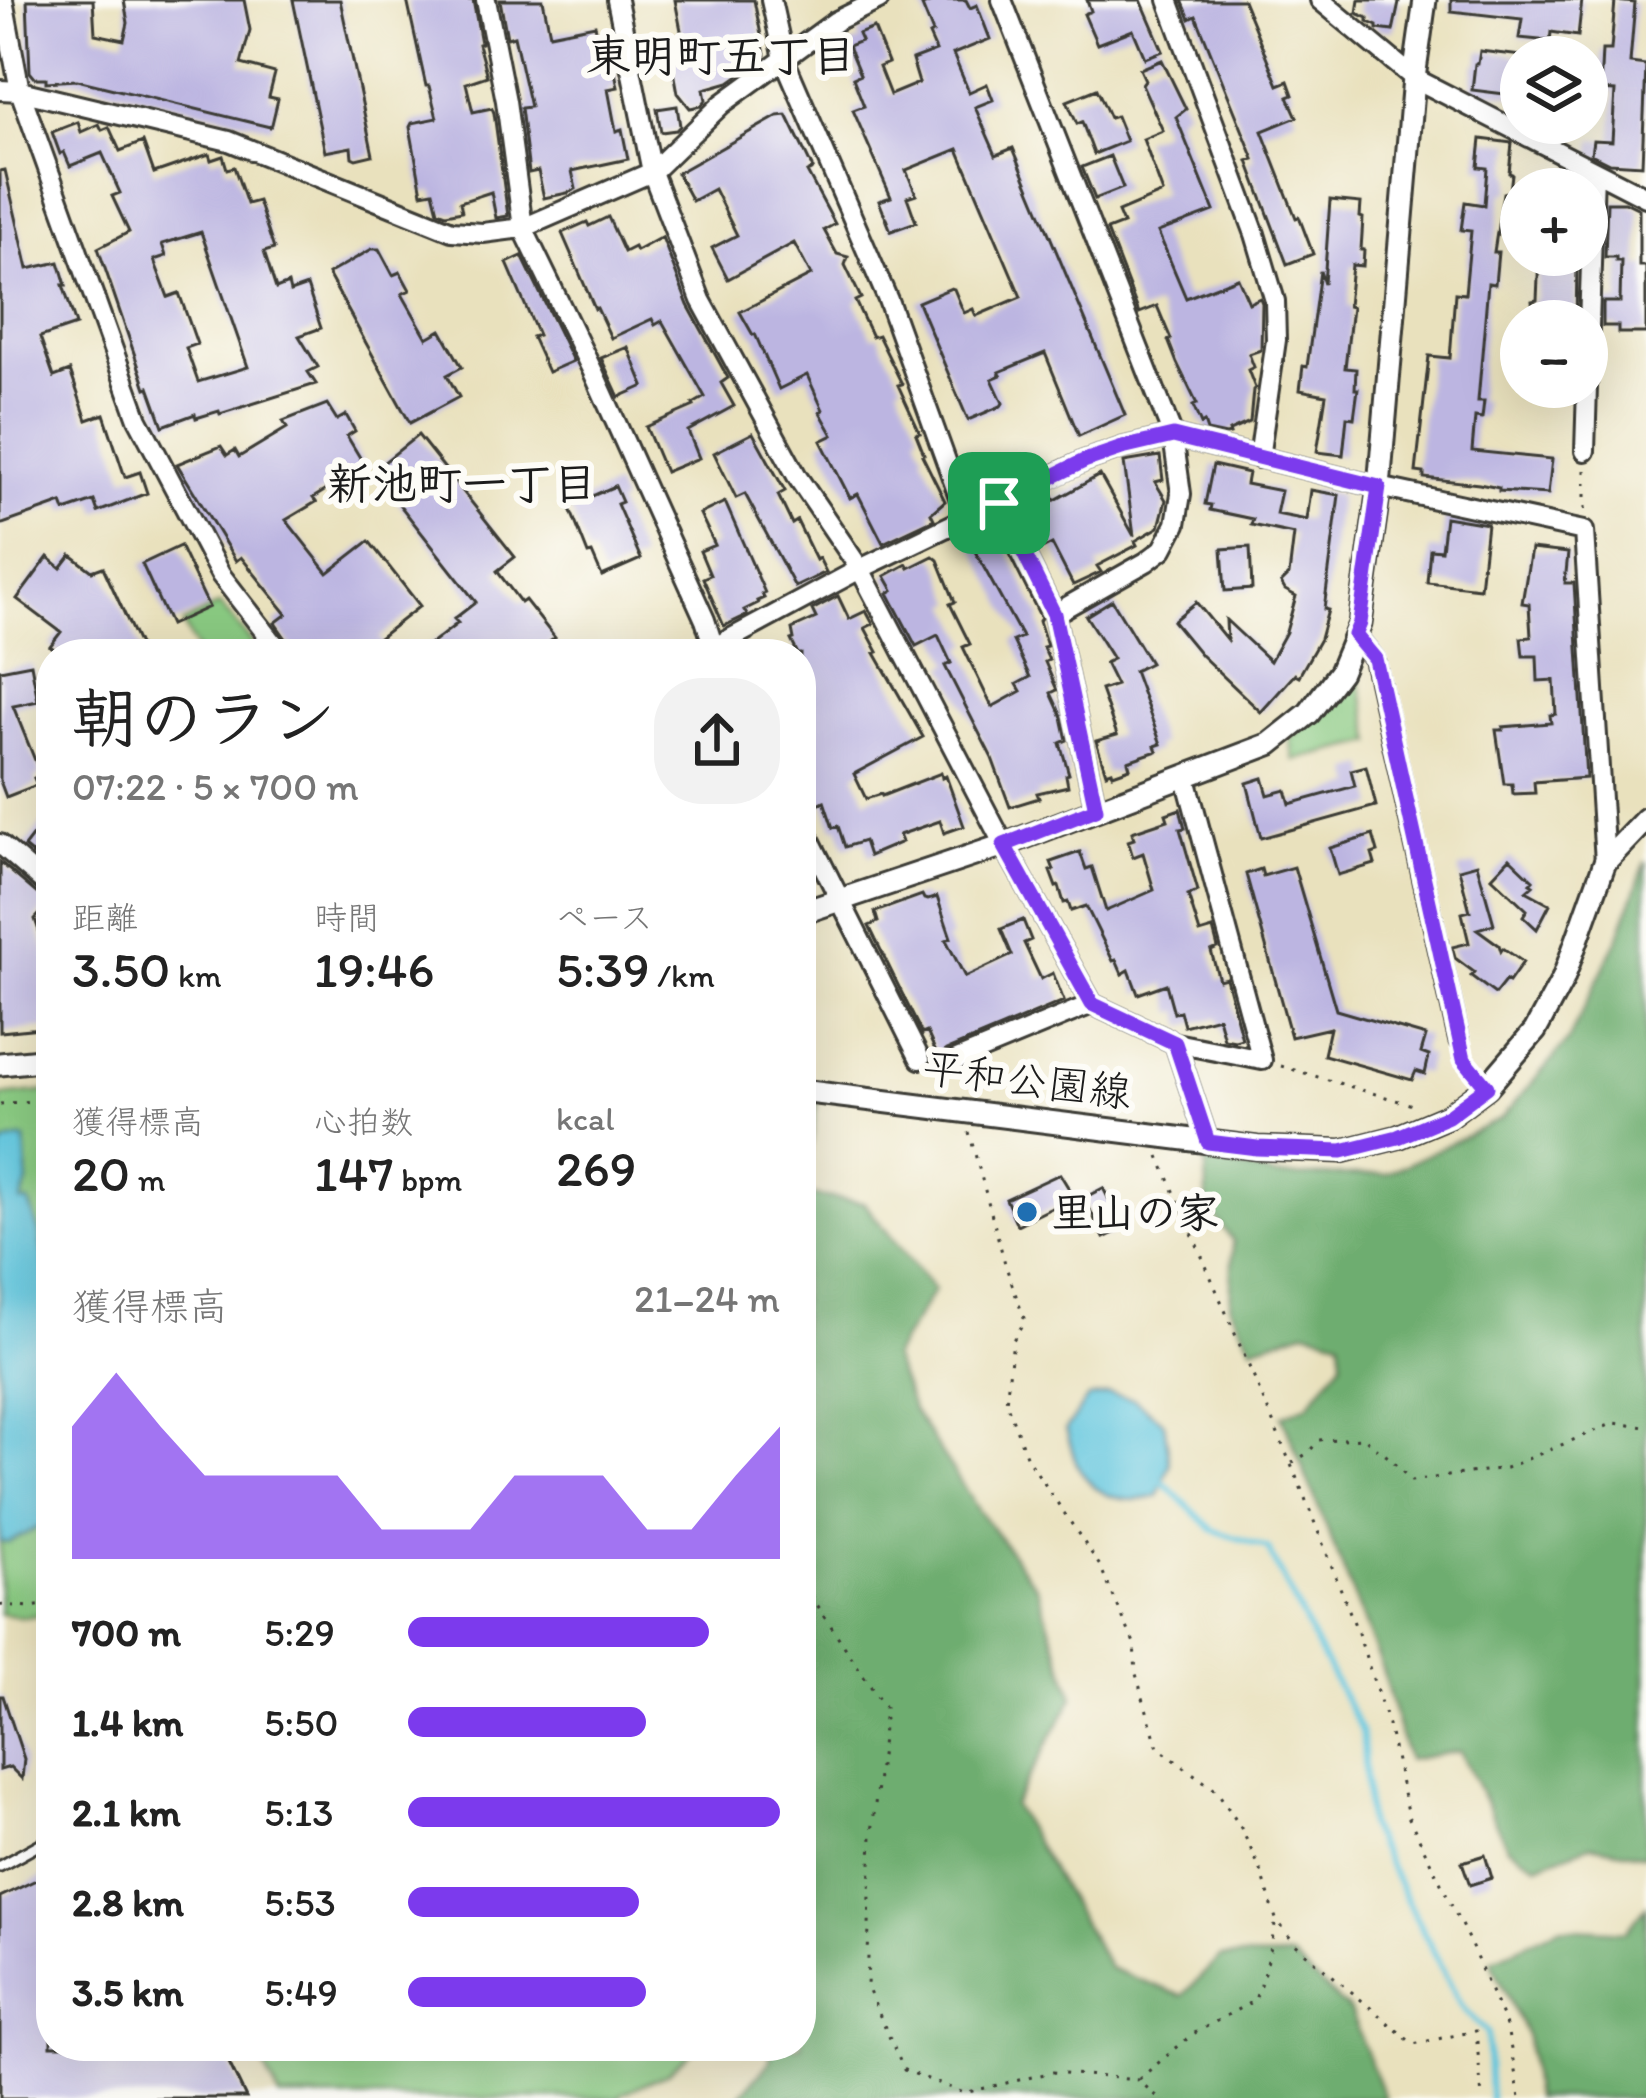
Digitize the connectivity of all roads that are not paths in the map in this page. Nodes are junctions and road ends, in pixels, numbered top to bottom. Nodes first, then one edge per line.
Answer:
1 (3, 0) edge
2 (486, 0) edge
3 (617, 0) edge
4 (771, 0) edge
5 (880, 0) edge
6 (1002, 0) edge
7 (1168, 0) edge
8 (1320, 0) edge
9 (1425, 0) edge
10 (784, 59) junction
11 (1414, 78) junction
12 (10, 90) edge
13 (1586, 168) edge
14 (652, 172) junction
15 (1608, 179) edge
16 (1646, 197) edge
17 (523, 228) junction
18 (1586, 408) edge
19 (1173, 436) junction
20 (1585, 451) road end
21 (1259, 458) junction
22 (1379, 487) junction
23 (999, 503) junction
24 (967, 519) junction
25 (860, 569) junction
26 (1054, 614) junction
27 (1355, 635) junction
28 (270, 639) edge
29 (710, 639) edge
30 (735, 639) edge
31 (1186, 778) junction
32 (1096, 809) junction
33 (1646, 819) edge
34 (0, 844) edge
35 (1004, 845) junction
36 (816, 853) edge
37 (1605, 862) junction
38 (36, 875) edge
39 (840, 900) junction
40 (816, 908) edge
41 (1092, 1004) junction
42 (1459, 1040) dead end
43 (1175, 1043) junction
44 (920, 1059) dead end
45 (36, 1060) edge
46 (952, 1062) dead end
47 (0, 1064) edge
48 (816, 1093) edge
49 (1208, 1142) junction
50 (36, 1847) edge
51 (0, 1867) edge

1 - 12 street
2 - 17 street
3 - 14 street
4 - 10 street
5 - 10 street
6 - 19 street
7 - 21 street
8 - 11 street
9 - 11 street
10 - 14 street
10 - 24 street
11 - 13 street
11 - 22 street
12 - 17 street
12 - 28 street
14 - 17 street
14 - 25 street
15 - 16 street
17 - 29 street
18 - 20 street
19 - 21 street
19 - 23 street
19 - 26 street
21 - 22 street
22 - 27 street
22 - 37 street
23 - 24 street
23 - 26 street
24 - 25 street
25 - 30 street
25 - 35 street
26 - 32 street
27 - 31 street
27 - 42 street
31 - 32 street
31 - 43 street
32 - 35 street
33 - 37 street, 平和公園線
34 - 38 street
35 - 39 street
35 - 41 street
36 - 39 street
37 - 49 street, 平和公園線
39 - 40 street
39 - 44 street
41 - 43 street
41 - 46 street
43 - 49 street
45 - 47 street
48 - 49 street, 平和公園線
50 - 51 lane

